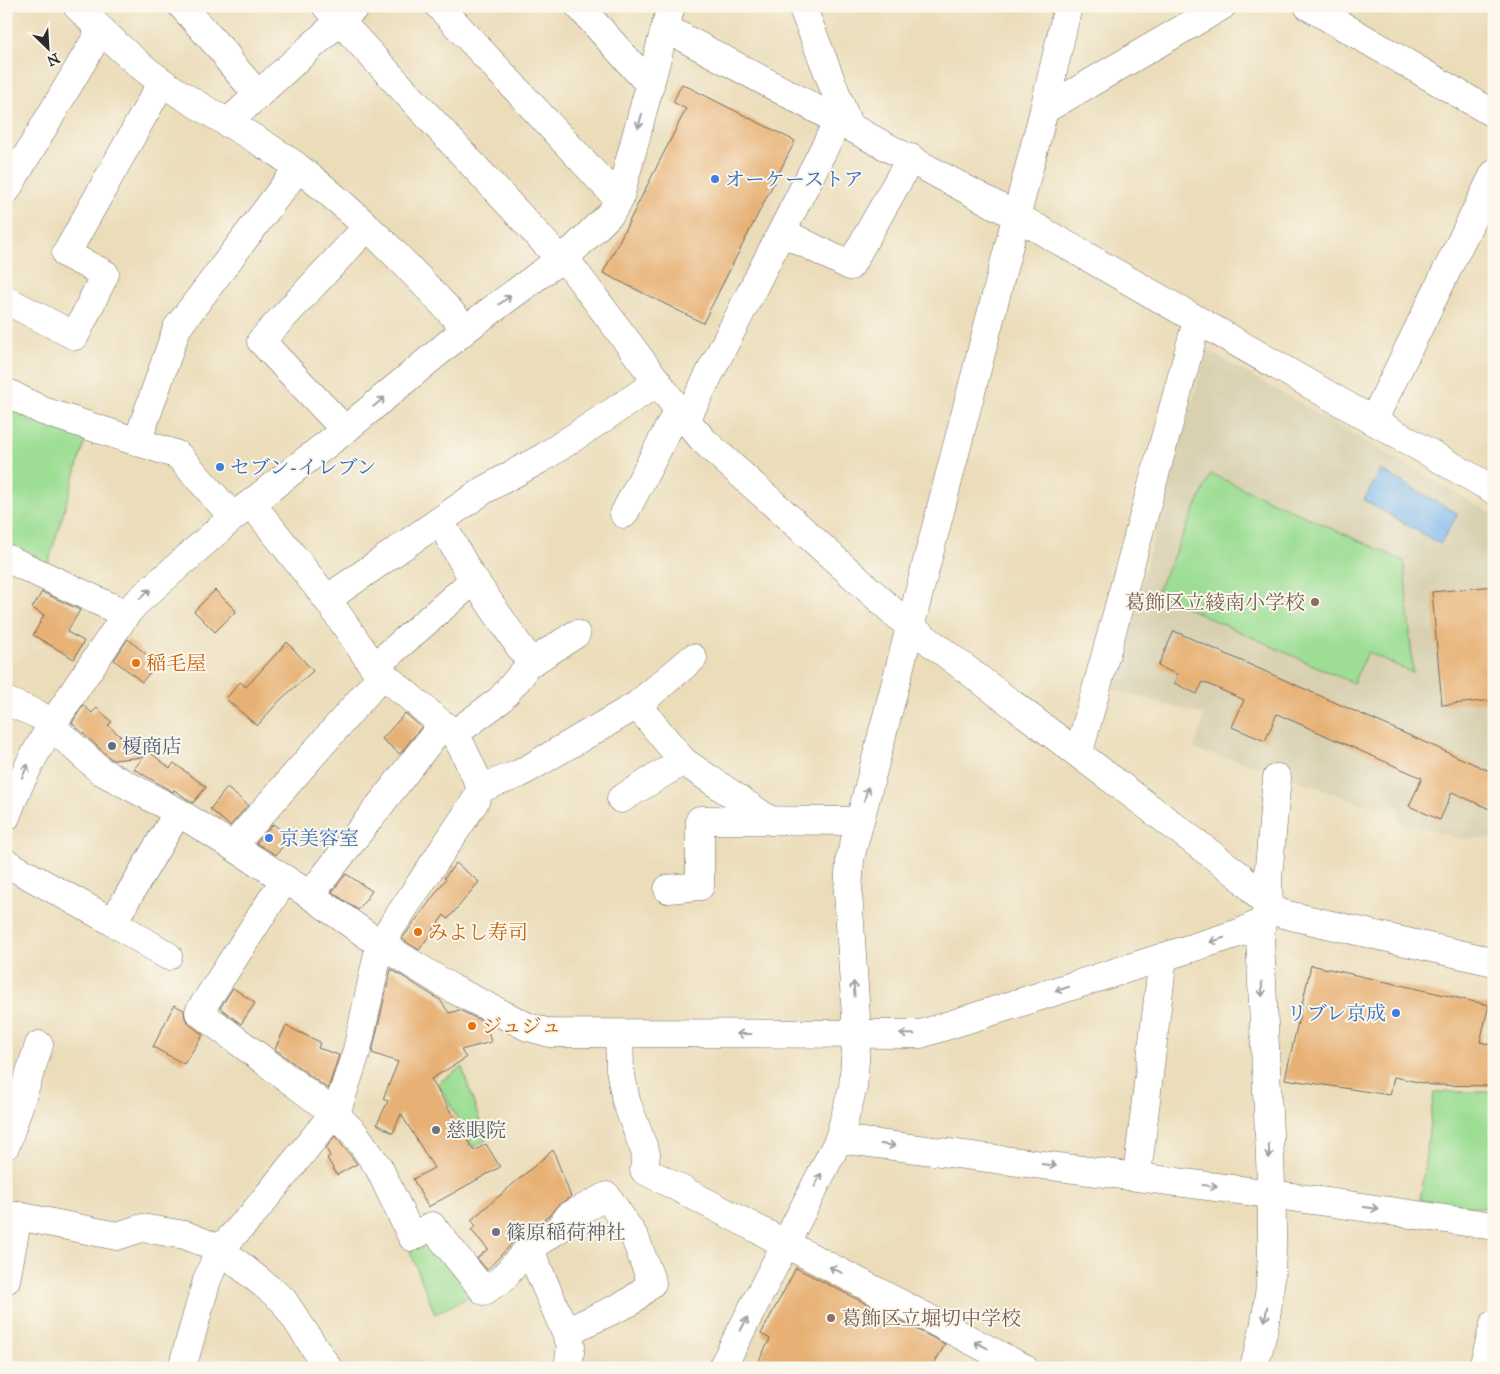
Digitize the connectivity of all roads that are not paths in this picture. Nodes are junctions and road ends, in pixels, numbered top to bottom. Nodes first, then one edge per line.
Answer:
1 (77, 6) edge
2 (182, 6) edge
3 (439, 6) edge
4 (579, 6) edge
5 (802, 6) edge
6 (1068, 6) edge
7 (1222, 6) edge
8 (1308, 6) edge
9 (341, 11) edge
10 (668, 17) edge
11 (101, 30) junction
12 (162, 82) junction
13 (650, 85) junction
14 (258, 95) junction
15 (1044, 110) junction
16 (1494, 114) edge
17 (230, 120) junction
18 (844, 122) junction
19 (911, 158) junction
20 (298, 168) junction
21 (1494, 174) edge
22 (6, 191) edge
23 (619, 200) junction
24 (1016, 216) junction
25 (367, 227) junction
26 (782, 232) junction
27 (560, 259) junction
28 (6, 300) edge
29 (1197, 321) junction
30 (466, 329) junction
31 (658, 382) junction
32 (6, 392) edge
33 (682, 415) junction
34 (1373, 421) junction
35 (345, 430) junction
36 (138, 440) junction
37 (1494, 490) edge
38 (242, 511) junction
39 (624, 514) dead end
40 (440, 521) junction
41 (6, 558) edge
42 (474, 580) junction
43 (327, 599) junction
44 (126, 614) junction
45 (909, 626) junction
46 (576, 634) dead end
47 (693, 658) dead end
48 (379, 670) junction
49 (522, 674) dead end
50 (6, 701) edge
51 (637, 705) junction
52 (51, 725) junction
53 (449, 729) junction
54 (1079, 752) junction
55 (683, 761) junction
56 (1277, 778) dead end
57 (481, 788) junction
58 (621, 799) dead end
59 (178, 812) junction
60 (6, 815) edge
61 (771, 821) junction
62 (858, 821) junction
63 (233, 846) junction
64 (6, 863) edge
65 (285, 879) junction
66 (668, 889) dead end
67 (310, 895) junction
68 (1265, 914) junction
69 (113, 922) junction
70 (380, 944) junction
71 (168, 956) dead end
72 (1164, 956) junction
73 (1494, 962) edge
74 (857, 1033) junction
75 (619, 1034) junction
76 (39, 1045) dead end
77 (334, 1113) junction
78 (839, 1139) junction
79 (6, 1145) edge
80 (1137, 1176) junction
81 (1271, 1194) junction
82 (12, 1216) edge
83 (1494, 1226) edge
84 (786, 1244) junction
85 (529, 1248) junction
86 (220, 1249) junction
87 (6, 1280) edge
88 (1494, 1324) edge
89 (566, 1332) junction
90 (182, 1368) edge
91 (328, 1368) edge
92 (568, 1368) edge
93 (722, 1368) edge
94 (1024, 1368) edge
95 (1253, 1368) edge
96 (1482, 1368) edge

1 - 11 street
2 - 14 street
3 - 23 street
4 - 13 street
5 - 18 street
6 - 15 street
7 - 15 street
8 - 16 street
9 - 14 street
9 - 27 street
10 - 13 street
10 - 18 street
11 - 12 street
11 - 22 street
12 - 17 street
12 - 28 street
13 -> 23 street
14 - 17 street
15 - 24 street
17 - 20 street
18 - 19 street
18 - 26 street
19 - 24 street
19 - 26 street
20 - 25 street
20 - 36 street
21 - 34 street
23 - 27 street
24 - 29 street
24 - 45 street
25 - 30 street
25 - 35 street
26 - 33 street
30 -> 27 street
27 - 31 street
29 - 34 street
29 - 54 street
35 -> 30 street
31 - 33 street
31 - 40 street
32 - 36 street
33 - 39 street
33 - 45 street
34 - 37 street
35 - 38 street
36 - 38 street
38 - 43 street
44 -> 38 street
40 - 42 street
40 - 43 street
41 - 44 street
42 - 46 street
42 - 48 street
43 - 48 street
44 - 52 street
45 - 54 street
62 -> 45 street
47 - 51 street
48 - 53 street
48 - 63 street
49 - 53 street
50 - 52 street
51 - 55 street
51 - 57 street
52 - 59 street
60 -> 52 street
53 - 57 street
53 - 67 street
54 - 68 street
55 - 58 street
55 - 61 street
56 - 68 street
57 - 70 street
59 - 63 street
59 - 69 street
61 - 62 street
61 - 66 street
74 -> 62 street
63 - 65 street
64 - 69 street
65 - 67 street
65 - 77 street
67 - 70 street
68 -> 72 street
68 - 73 street
68 -> 81 street
69 - 71 street
70 - 75 street
70 - 77 street
72 -> 74 street
72 - 80 street
74 -> 75 street
74 - 78 street
75 - 84 street
76 - 79 street
77 - 85 street
77 - 86 street
78 -> 80 street
84 -> 78 street
80 -> 81 street
81 -> 83 street
81 -> 95 street
82 - 86 street
82 - 87 street
93 -> 84 street
94 -> 84 street
85 - 89 street
85 - 89 street
86 - 90 street
86 - 91 street
88 - 96 street
89 - 92 street

